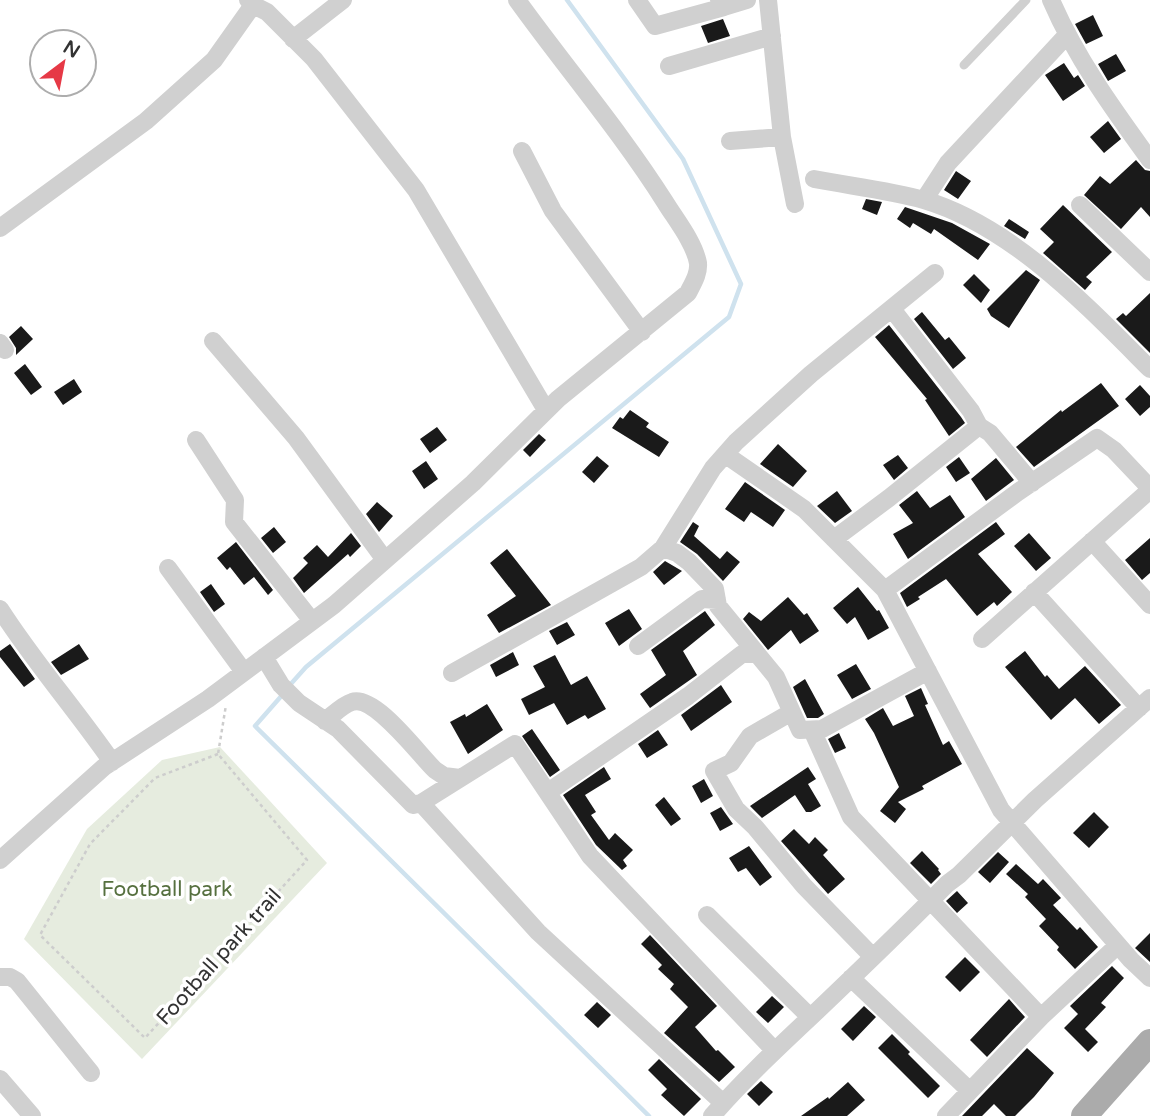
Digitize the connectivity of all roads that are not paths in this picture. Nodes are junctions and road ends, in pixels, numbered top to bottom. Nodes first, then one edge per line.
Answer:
1 (343, 0) edge
2 (517, 0) edge
3 (636, 0) edge
4 (747, 0) edge
5 (768, 0) edge
6 (1026, 0) edge
7 (1051, 0) edge
8 (251, 2) edge
9 (721, 4) edge
10 (1067, 35) junction
11 (772, 36) junction
12 (293, 39) junction
13 (964, 65) dead end
14 (670, 66) dead end
15 (782, 137) junction
16 (730, 141) dead end
17 (522, 151) dead end
18 (1150, 160) edge
19 (814, 179) dead end
20 (924, 200) junction
21 (795, 204) dead end
22 (1080, 205) dead end
23 (0, 228) edge
24 (1150, 271) edge
25 (935, 272) dead end
26 (892, 309) junction
27 (642, 332) junction
28 (214, 341) dead end
29 (1150, 369) edge
30 (546, 410) junction
31 (979, 426) junction
32 (196, 440) dead end
33 (726, 455) junction
34 (1032, 483) junction
35 (1150, 489) edge
36 (834, 539) junction
37 (1092, 541) junction
38 (663, 548) junction
39 (385, 560) junction
40 (169, 568) dead end
41 (885, 590) junction
42 (1034, 592) junction
43 (717, 600) junction
44 (1150, 605) edge
45 (0, 609) edge
46 (312, 621) junction
47 (982, 639) dead end
48 (638, 646) dead end
49 (757, 654) junction
50 (264, 657) junction
51 (928, 671) junction
52 (244, 672) junction
53 (452, 673) dead end
54 (1147, 701) edge
55 (790, 713) junction
56 (325, 721) junction
57 (812, 730) junction
58 (112, 762) junction
59 (460, 778) junction
60 (548, 792) junction
61 (421, 803) junction
62 (1012, 822) junction
63 (0, 860) edge
64 (931, 901) junction
65 (707, 915) dead end
66 (1118, 945) junction
67 (873, 956) junction
68 (0, 977) edge
69 (851, 978) junction
70 (1150, 978) edge
71 (810, 1017) junction
72 (1041, 1017) junction
73 (1150, 1042) edge
74 (775, 1050) junction
75 (91, 1073) dead end
76 (0, 1079) edge
77 (969, 1090) junction
78 (718, 1109) edge
79 (32, 1116) edge
80 (946, 1116) edge
81 (1084, 1116) edge

1 - 12 street
2 - 27 street
3 - 9 street
4 - 9 street
5 - 11 street
6 - 13 lane
7 - 10 street
8 - 12 street
8 - 23 street
10 - 18 street
10 - 20 street
11 - 14 street
11 - 15 street
12 - 30 street
15 - 16 street
15 - 21 street
17 - 27 street
19 - 20 street
20 - 29 street
22 - 24 street
25 - 26 street
26 - 31 street
26 - 33 street
27 - 30 street
28 - 39 street
30 - 39 street
31 - 34 street
31 - 36 street
32 - 46 street
33 - 36 street
33 - 38 street
34 - 35 street
34 - 41 street
35 - 37 street
36 - 41 street
37 - 42 street
37 - 44 street
38 - 43 street
38 - 53 street
39 - 46 street
40 - 52 street
41 - 51 street
42 - 47 street
42 - 54 street
43 - 48 street
43 - 49 street
45 - 58 street
46 - 50 street
49 - 55 street
49 - 60 street
50 - 52 street
50 - 56 street
51 - 57 street
51 - 62 street
52 - 58 street
54 - 62 street
55 - 57 street
55 - 67 street
56 - 59 street
56 - 61 street
57 - 64 street
58 - 63 street
59 - 60 street
59 - 61 street
60 - 74 street
61 - 78 street
62 - 64 street
62 - 66 street
64 - 67 street
64 - 72 street
65 - 71 street
66 - 70 street
66 - 72 street
67 - 69 street
68 - 75 street
69 - 71 street
69 - 77 street
71 - 74 street
72 - 77 street
73 - 81 main road
74 - 78 street
76 - 79 street
77 - 80 street

